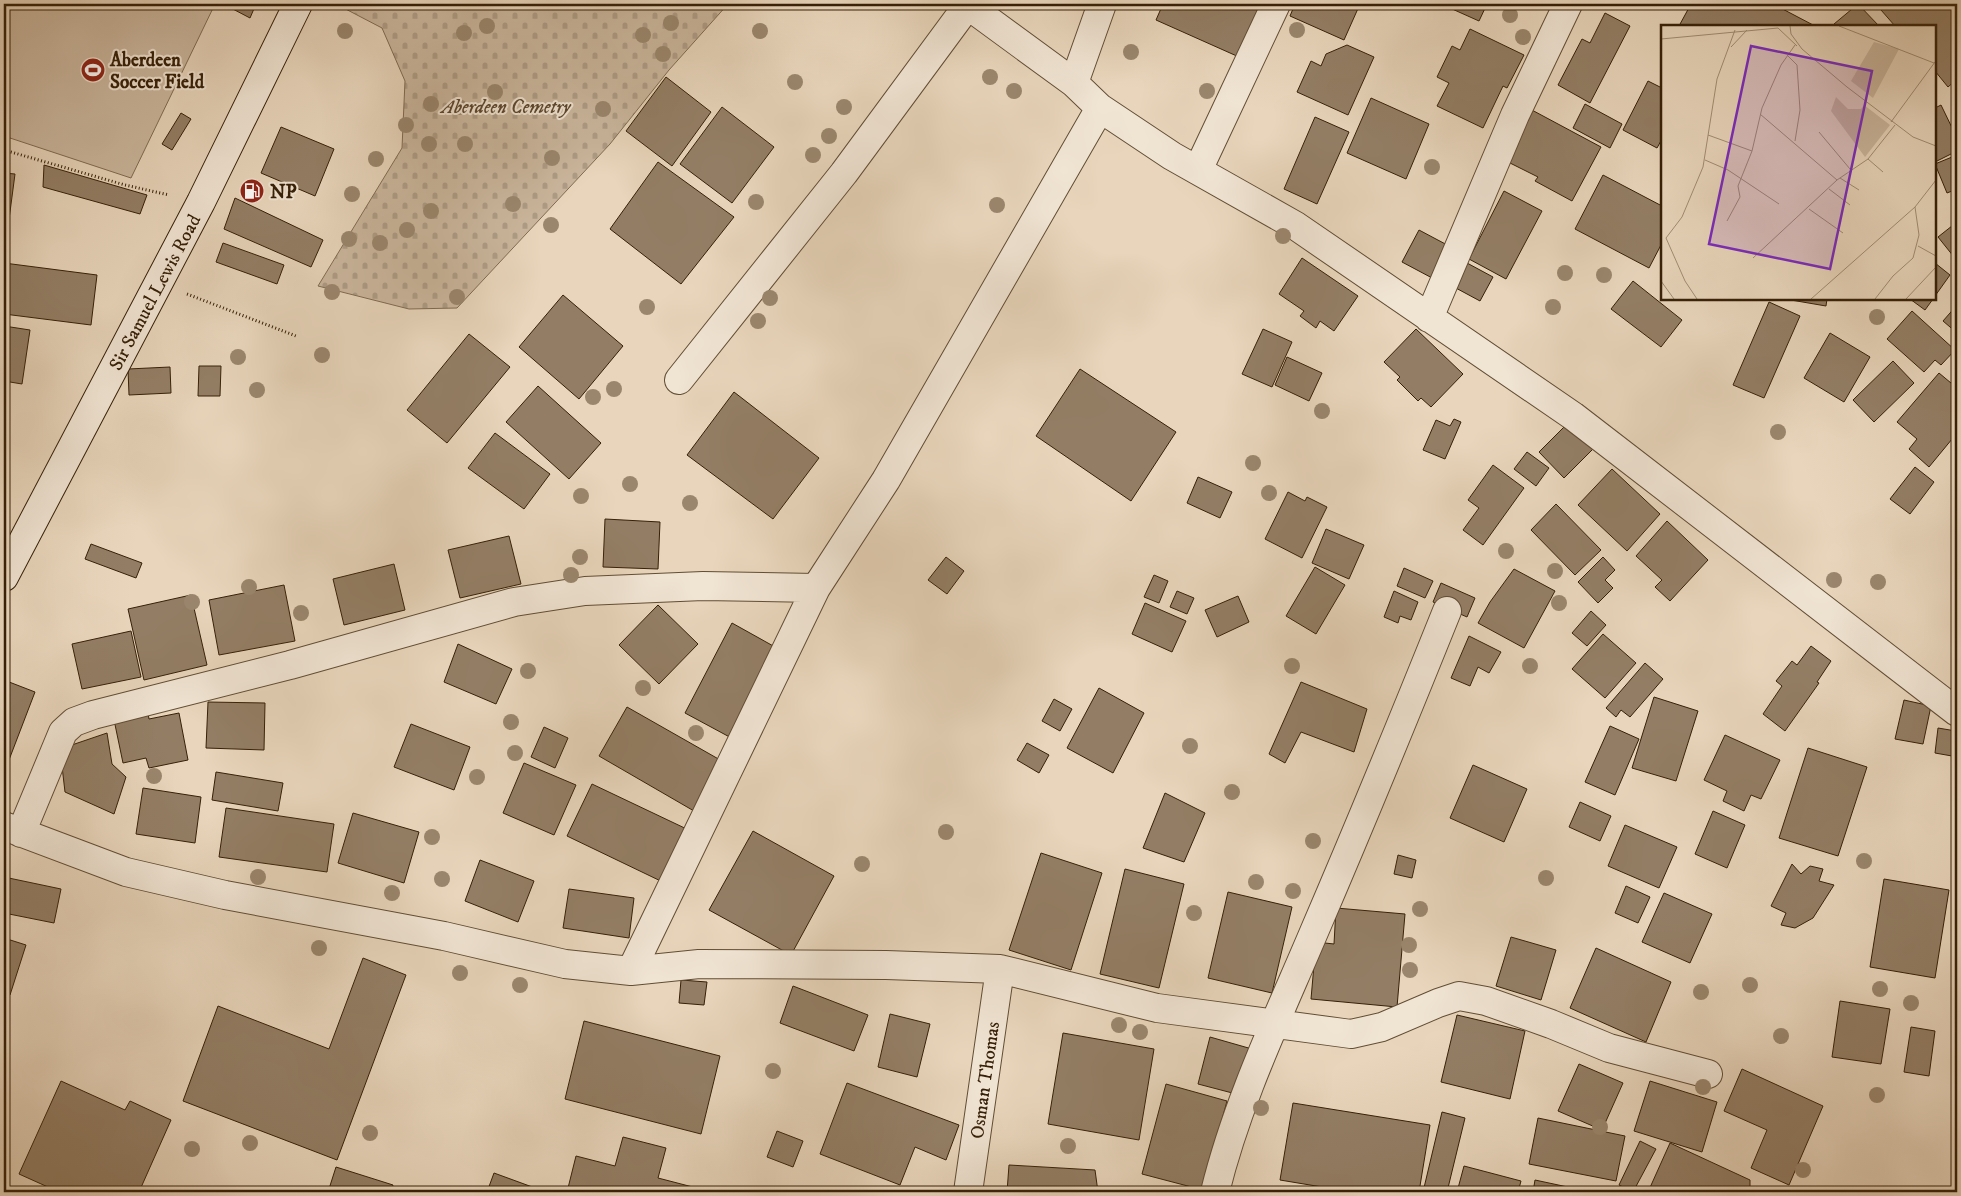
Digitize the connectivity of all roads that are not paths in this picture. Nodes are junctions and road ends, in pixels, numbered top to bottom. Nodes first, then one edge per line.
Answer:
1 (298, 4) edge
2 (967, 4) edge
3 (1102, 4) edge
4 (1276, 4) edge
5 (1568, 4) edge
6 (1074, 83) junction
7 (1100, 108) junction
8 (1198, 170) junction
9 (1429, 318) junction
10 (678, 380) dead end
11 (4, 577) edge
12 (816, 588) junction
13 (1447, 611) dead end
14 (1957, 712) edge
15 (12, 829) edge
16 (1000, 968) junction
17 (631, 971) junction
18 (1275, 1024) junction
19 (1708, 1074) dead end
20 (968, 1192) edge
21 (1215, 1192) edge

1 - 11 street, Sir Samuel Lewis Road
2 - 6 street
2 - 10 street
3 - 6 street
4 - 8 street
5 - 9 street
6 - 7 street
7 - 8 street
7 - 12 street
8 - 9 street
9 - 14 street
12 - 15 street
12 - 17 street
13 - 18 street
15 - 17 street
16 - 17 street
16 - 18 street
16 - 20 street, Osman Thomas
18 - 19 street
18 - 21 street

